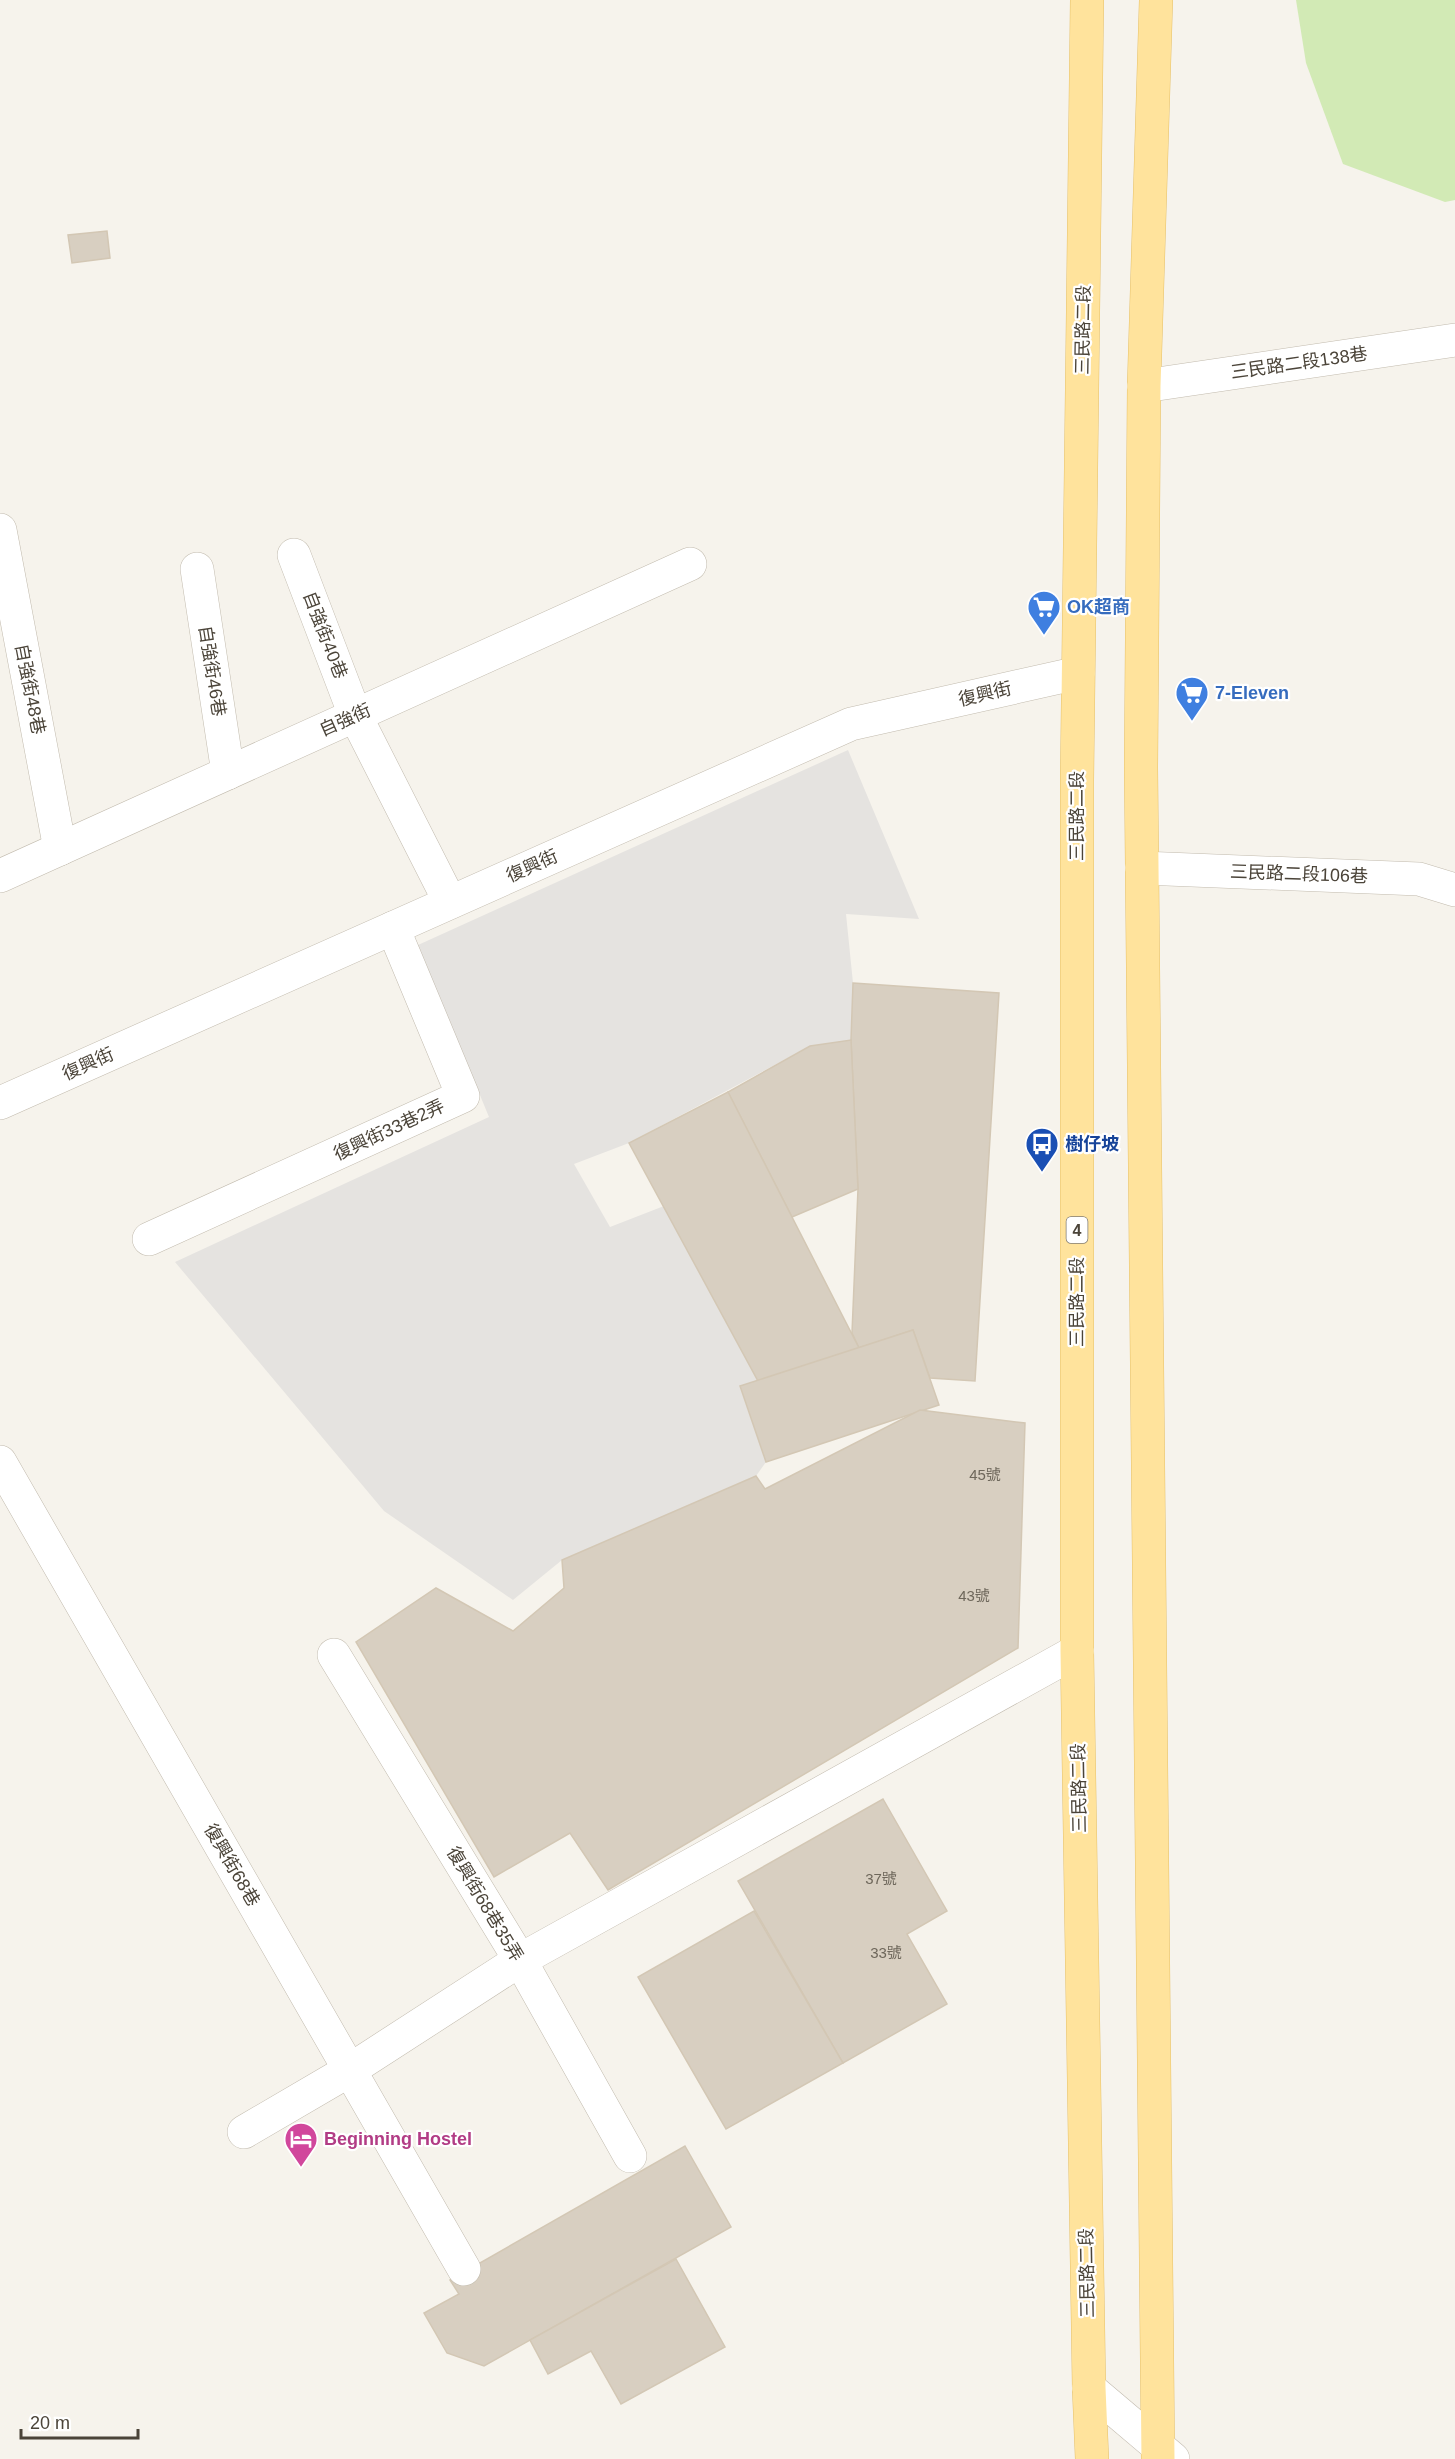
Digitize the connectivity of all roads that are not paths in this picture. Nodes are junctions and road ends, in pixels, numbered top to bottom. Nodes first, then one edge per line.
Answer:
1 (1087, 0) edge
2 (1156, 0) edge
3 (1455, 340) edge
4 (1144, 386) junction
5 (0, 530) edge
6 (294, 555) dead end
7 (690, 564) dead end
8 (197, 569) dead end
9 (1078, 673) junction
10 (355, 715) junction
11 (228, 773) junction
12 (60, 849) junction
13 (1142, 868) junction
14 (0, 876) edge
15 (1455, 890) edge
16 (450, 902) junction
17 (393, 928) junction
18 (0, 1103) edge
19 (149, 1239) dead end
20 (0, 1462) edge
21 (1077, 1651) junction
22 (334, 1655) dead end
23 (520, 1960) junction
24 (350, 2070) junction
25 (244, 2132) dead end
26 (630, 2156) dead end
27 (464, 2269) dead end
28 (1089, 2388) junction
29 (1163, 2454) edge
30 (1092, 2459) edge

1 - 9 main road, 三民路二段 / 4
2 - 4 main road
3 - 4 street, 三民路二段138巷
4 - 13 main road
5 - 12 street, 自強街48巷
6 - 10 street, 自強街40巷
7 - 10 street, 自強街
8 - 11 street, 自強街46巷
9 - 16 street, 復興街
9 - 21 main road, 三民路二段 / 4
10 - 11 street, 自強街
10 - 16 street, 自強街40巷
11 - 12 street, 自強街
12 - 14 street, 自強街
13 - 15 street, 三民路二段106巷
13 - 29 main road
16 - 17 street, 復興街
17 - 18 street, 復興街
17 - 19 street, 復興街33巷2弄
20 - 24 street, 復興街68巷
21 - 23 street
21 - 28 main road, 三民路二段 / 4
22 - 23 street, 復興街68巷35弄
23 - 24 street
23 - 26 street, 復興街68巷35弄
24 - 25 street
24 - 27 street, 復興街68巷
28 - 29 street
28 - 30 main road, 三民路二段 / 4

